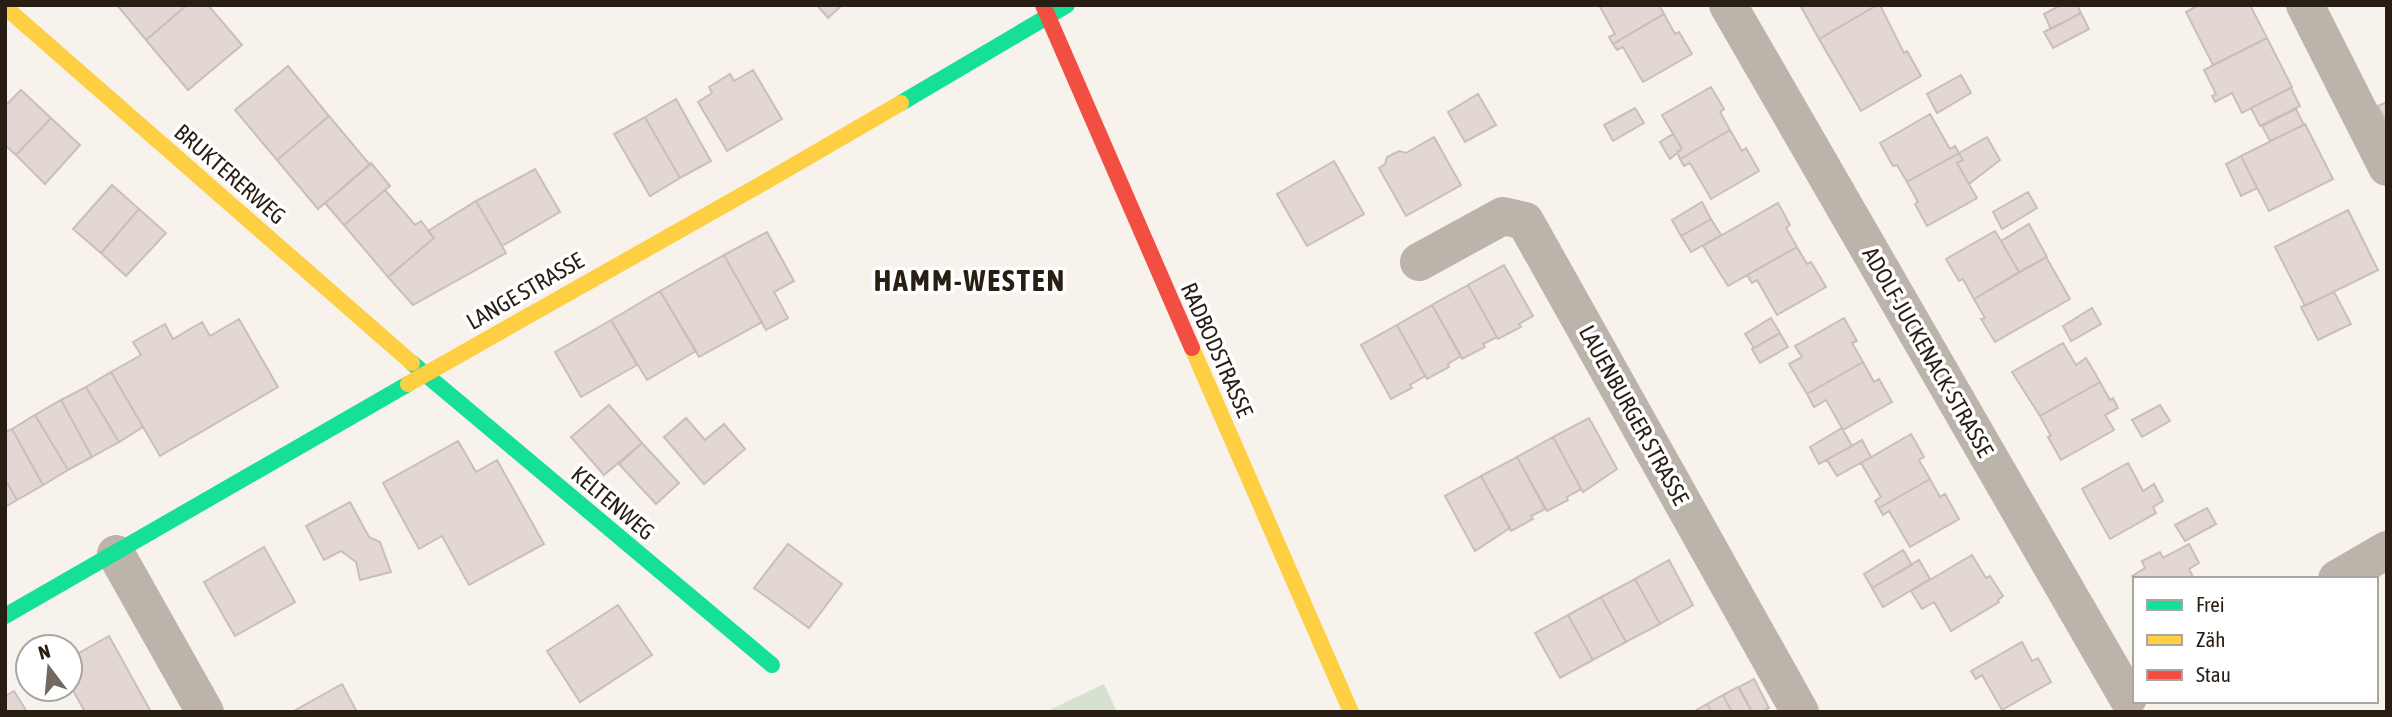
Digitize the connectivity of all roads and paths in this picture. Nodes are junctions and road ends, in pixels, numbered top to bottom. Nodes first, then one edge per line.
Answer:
1 (1067, 5) edge
2 (1728, 5) edge
3 (2305, 5) edge
4 (6, 11) edge
5 (1046, 11) edge
6 (2387, 167) edge
7 (1419, 262) dead end
8 (425, 375) junction
9 (2387, 550) edge
10 (116, 554) junction
11 (2340, 577) edge
12 (5, 616) edge
13 (772, 665) dead end
14 (2122, 701) edge
15 (205, 712) edge
16 (1352, 712) edge
17 (1800, 712) edge

1 - 5 street, LANGE STRASSE
2 - 14 street, ADOLF-JUCKENACK-STRASSE
3 - 6 street
4 - 8 street, BRUKTERERWEG
5 - 8 street, LANGE STRASSE
5 - 16 street, RADBODSTRASSE
7 - 17 street, LAUENBURGER STRASSE
8 - 10 street, LANGE STRASSE
8 - 13 street, KELTENWEG
9 - 11 street
10 - 12 street, LANGE STRASSE
10 - 15 street

